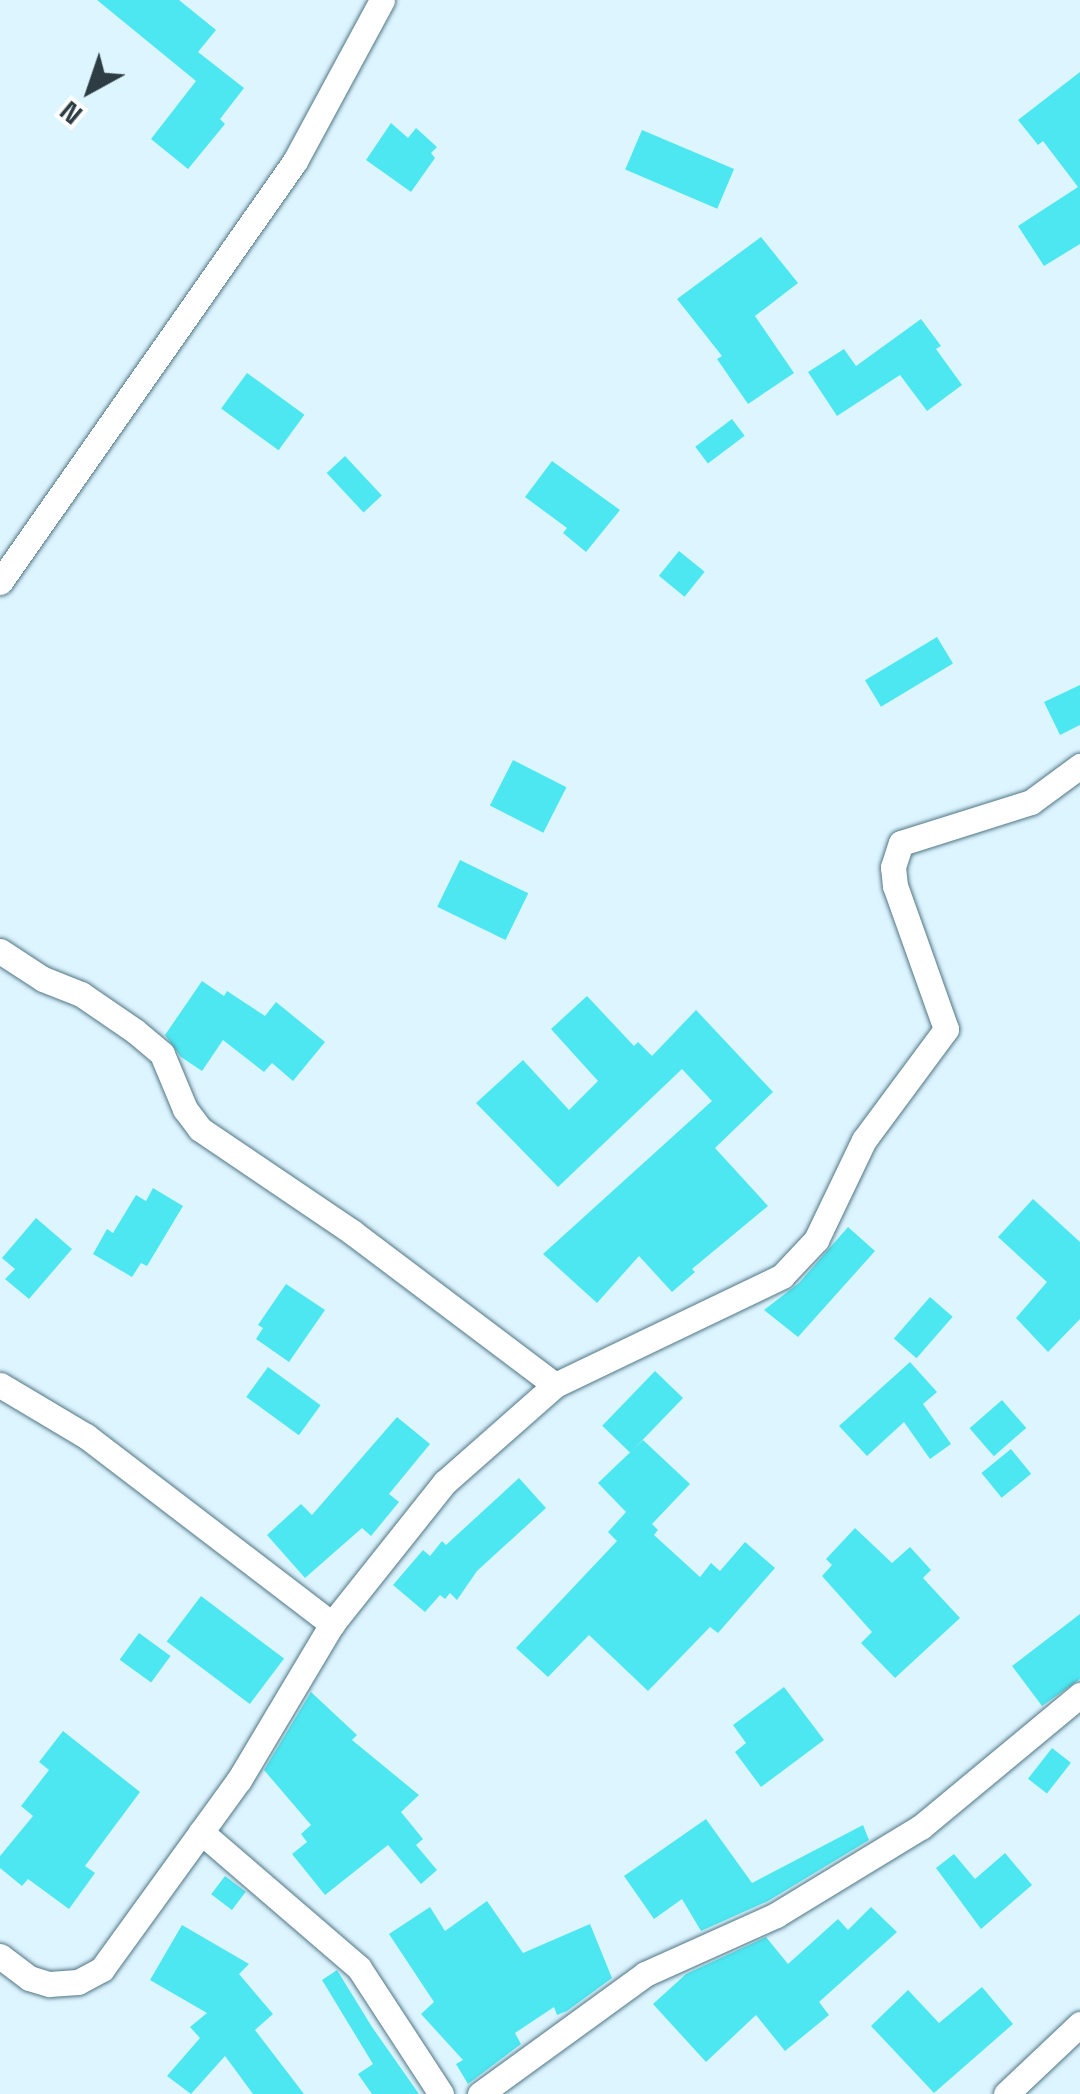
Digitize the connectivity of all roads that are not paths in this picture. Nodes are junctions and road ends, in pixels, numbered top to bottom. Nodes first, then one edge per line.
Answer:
1 (382, 0) edge
2 (0, 582) edge
3 (1080, 766) edge
4 (0, 952) edge
5 (0, 1384) edge
6 (555, 1384) junction
7 (332, 1624) junction
8 (1080, 1695) edge
9 (200, 1832) junction
10 (0, 1956) edge
11 (1080, 2024) edge
12 (441, 2094) edge
13 (480, 2094) edge
14 (1006, 2094) edge

1 - 2 street
3 - 6 street
4 - 6 street
5 - 7 street
6 - 7 street
7 - 9 street
8 - 13 street
9 - 10 street
9 - 12 street
11 - 14 street

